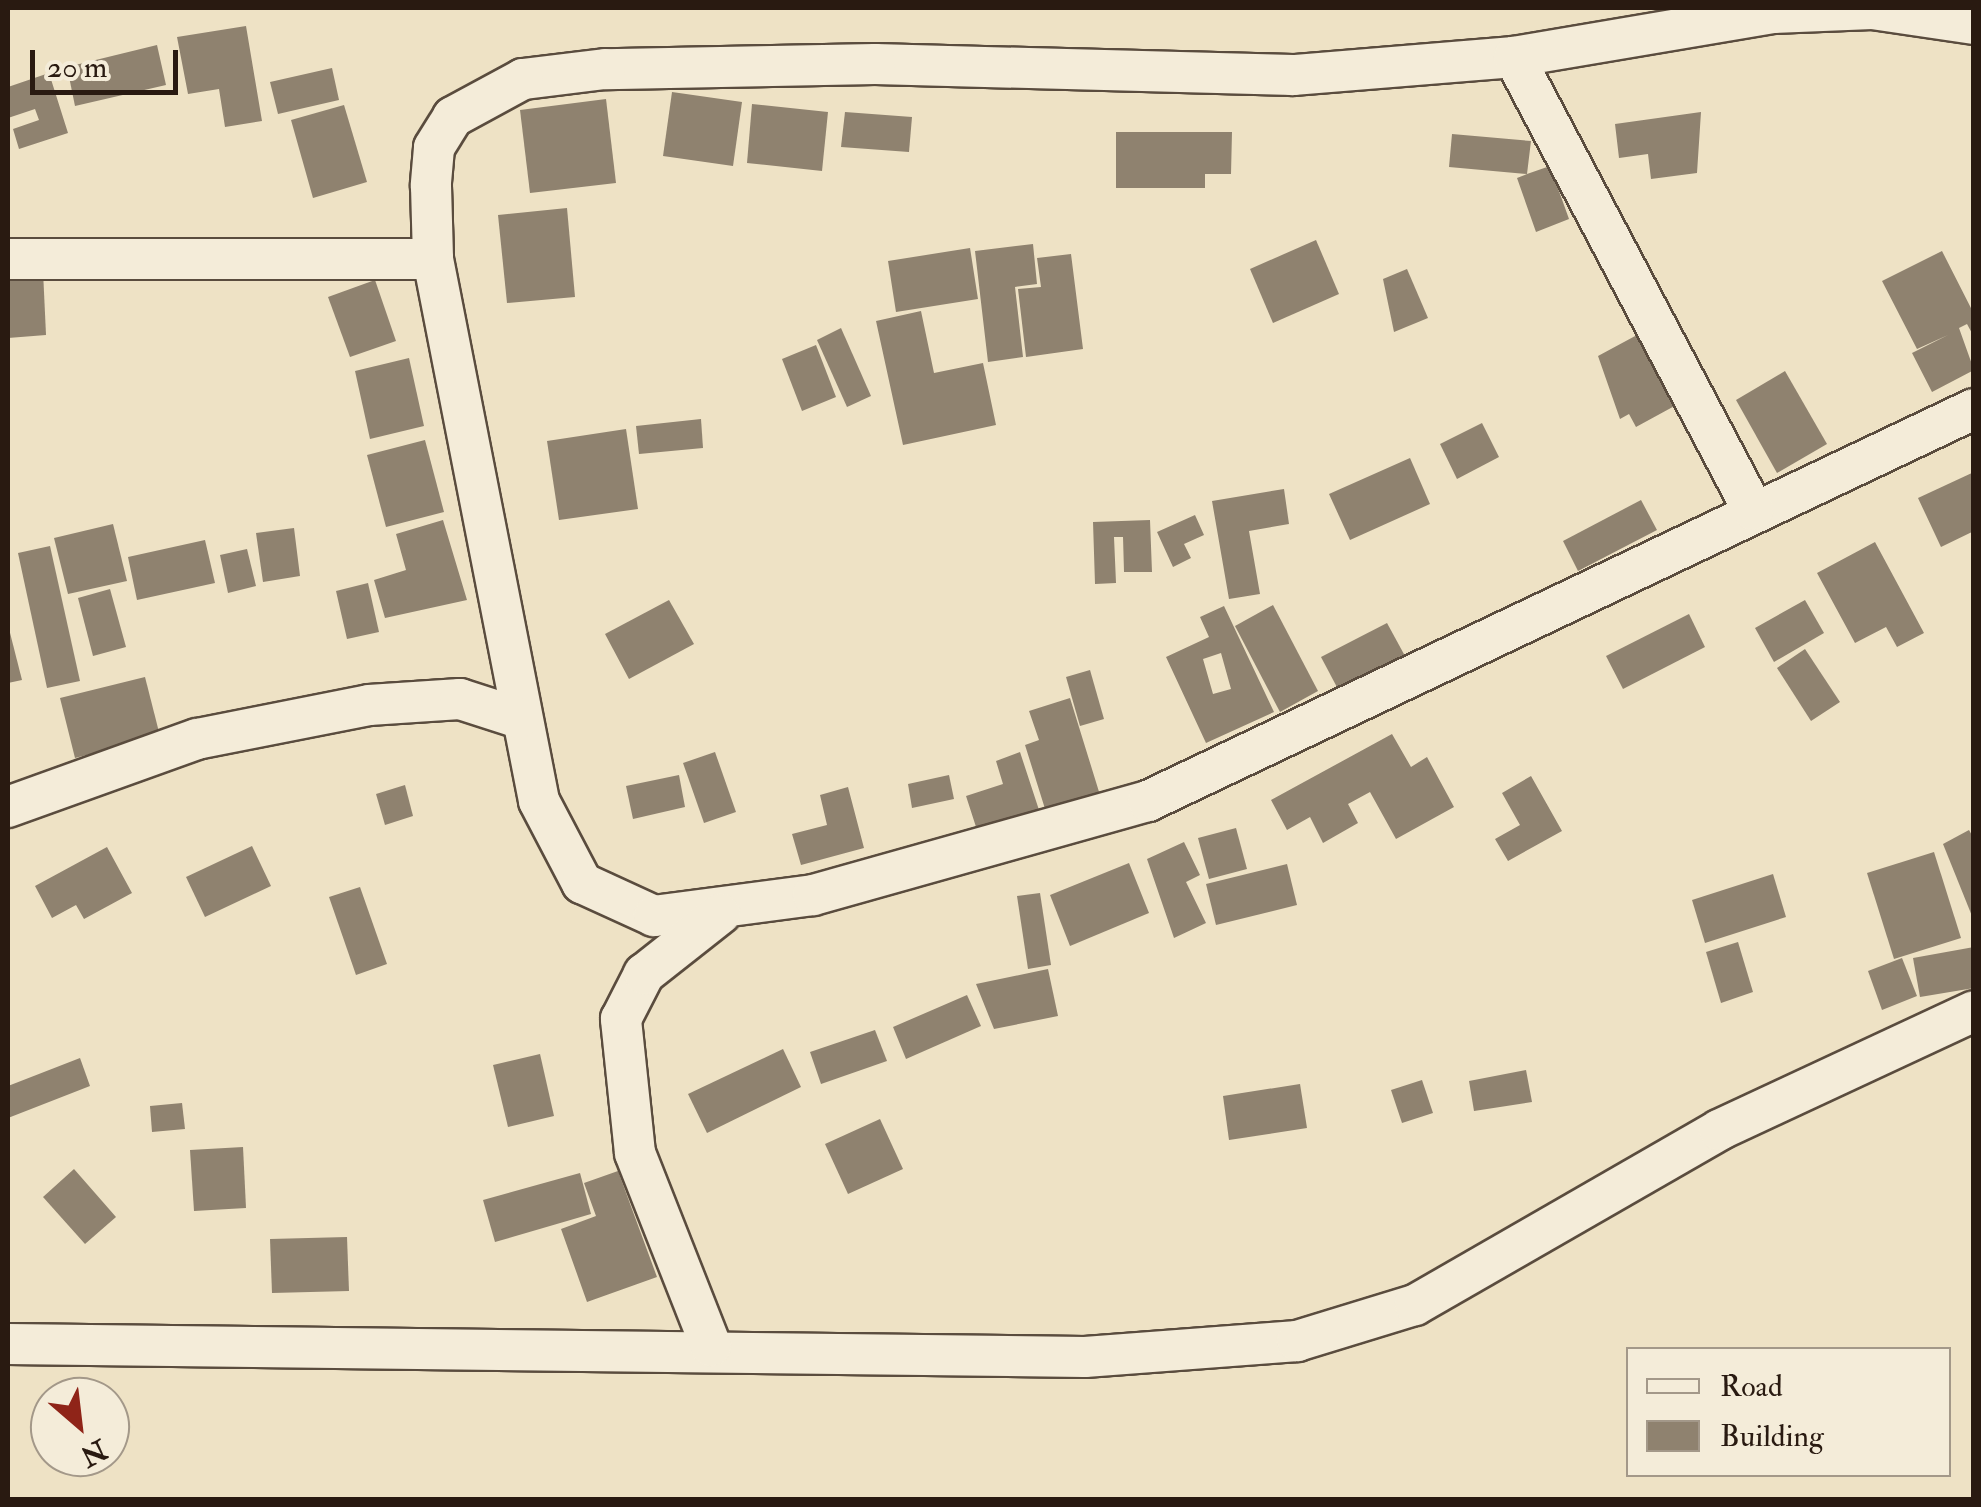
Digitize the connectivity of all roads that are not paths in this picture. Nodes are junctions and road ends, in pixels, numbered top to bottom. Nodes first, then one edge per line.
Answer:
1 (1974, 24) edge
2 (1514, 57) junction
3 (8, 259) edge
4 (432, 259) junction
5 (1974, 408) edge
6 (1753, 510) junction
7 (519, 718) junction
8 (8, 807) edge
9 (720, 914) junction
10 (1974, 1011) edge
11 (8, 1344) edge
12 (711, 1346) junction

1 - 2 street
2 - 4 street
2 - 6 street
3 - 4 street
4 - 7 street
5 - 6 street
6 - 9 street
7 - 8 street
7 - 9 street
9 - 12 street
10 - 12 street
11 - 12 street

